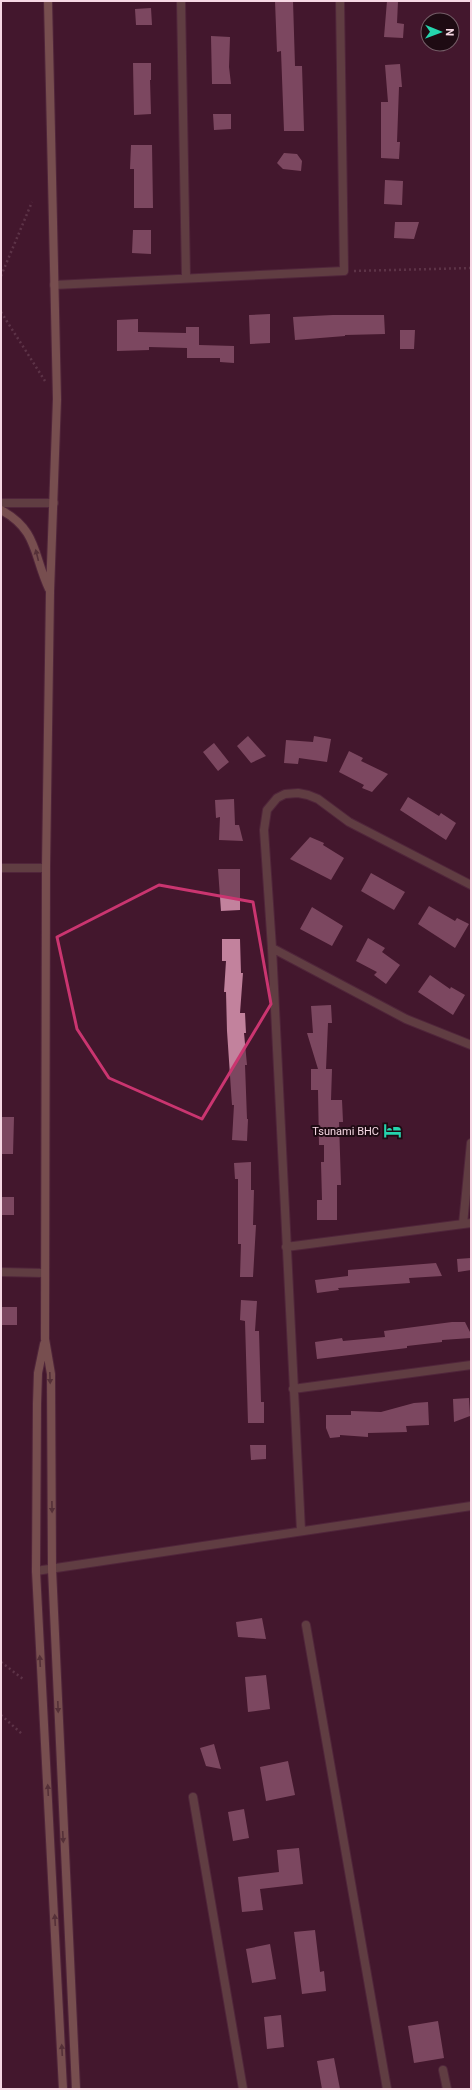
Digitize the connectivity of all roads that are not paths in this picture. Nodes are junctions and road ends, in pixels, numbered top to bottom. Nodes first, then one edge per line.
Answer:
1 (48, 1) edge
2 (181, 1) edge
3 (340, 1) edge
4 (186, 277) junction
5 (54, 284) junction
6 (1, 503) edge
7 (54, 503) junction
8 (1, 510) edge
9 (50, 592) junction
10 (1, 868) edge
11 (46, 868) junction
12 (471, 885) edge
13 (272, 948) junction
14 (471, 1045) edge
15 (471, 1143) edge
16 (467, 1224) edge
17 (286, 1247) junction
18 (1, 1272) edge
19 (44, 1273) junction
20 (45, 1339) junction
21 (471, 1365) edge
22 (293, 1389) junction
23 (471, 1506) edge
24 (301, 1531) junction
25 (52, 1569) junction
26 (36, 1571) junction
27 (306, 1625) dead end
28 (193, 1797) dead end
29 (444, 2070) dead end
30 (63, 2089) edge
31 (76, 2089) edge
32 (243, 2089) edge
33 (387, 2089) edge
34 (447, 2089) edge

1 - 5 main road
2 - 4 street
3 - 4 street
4 - 5 street
5 - 7 main road
6 - 7 street
7 - 9 main road
9 -> 8 main road
9 - 11 main road
10 - 11 street
11 - 19 main road
12 - 13 street
13 - 14 street
13 - 17 street
15 - 16 street
16 - 17 street
17 - 22 street
18 - 19 street
19 - 20 main road
20 -> 25 main road
20 - 26 main road
21 - 22 street
22 - 24 street
23 - 24 street
24 - 25 street
25 - 26 street
25 -> 31 main road
30 -> 26 main road
27 - 33 street
28 - 32 street
29 - 34 street

